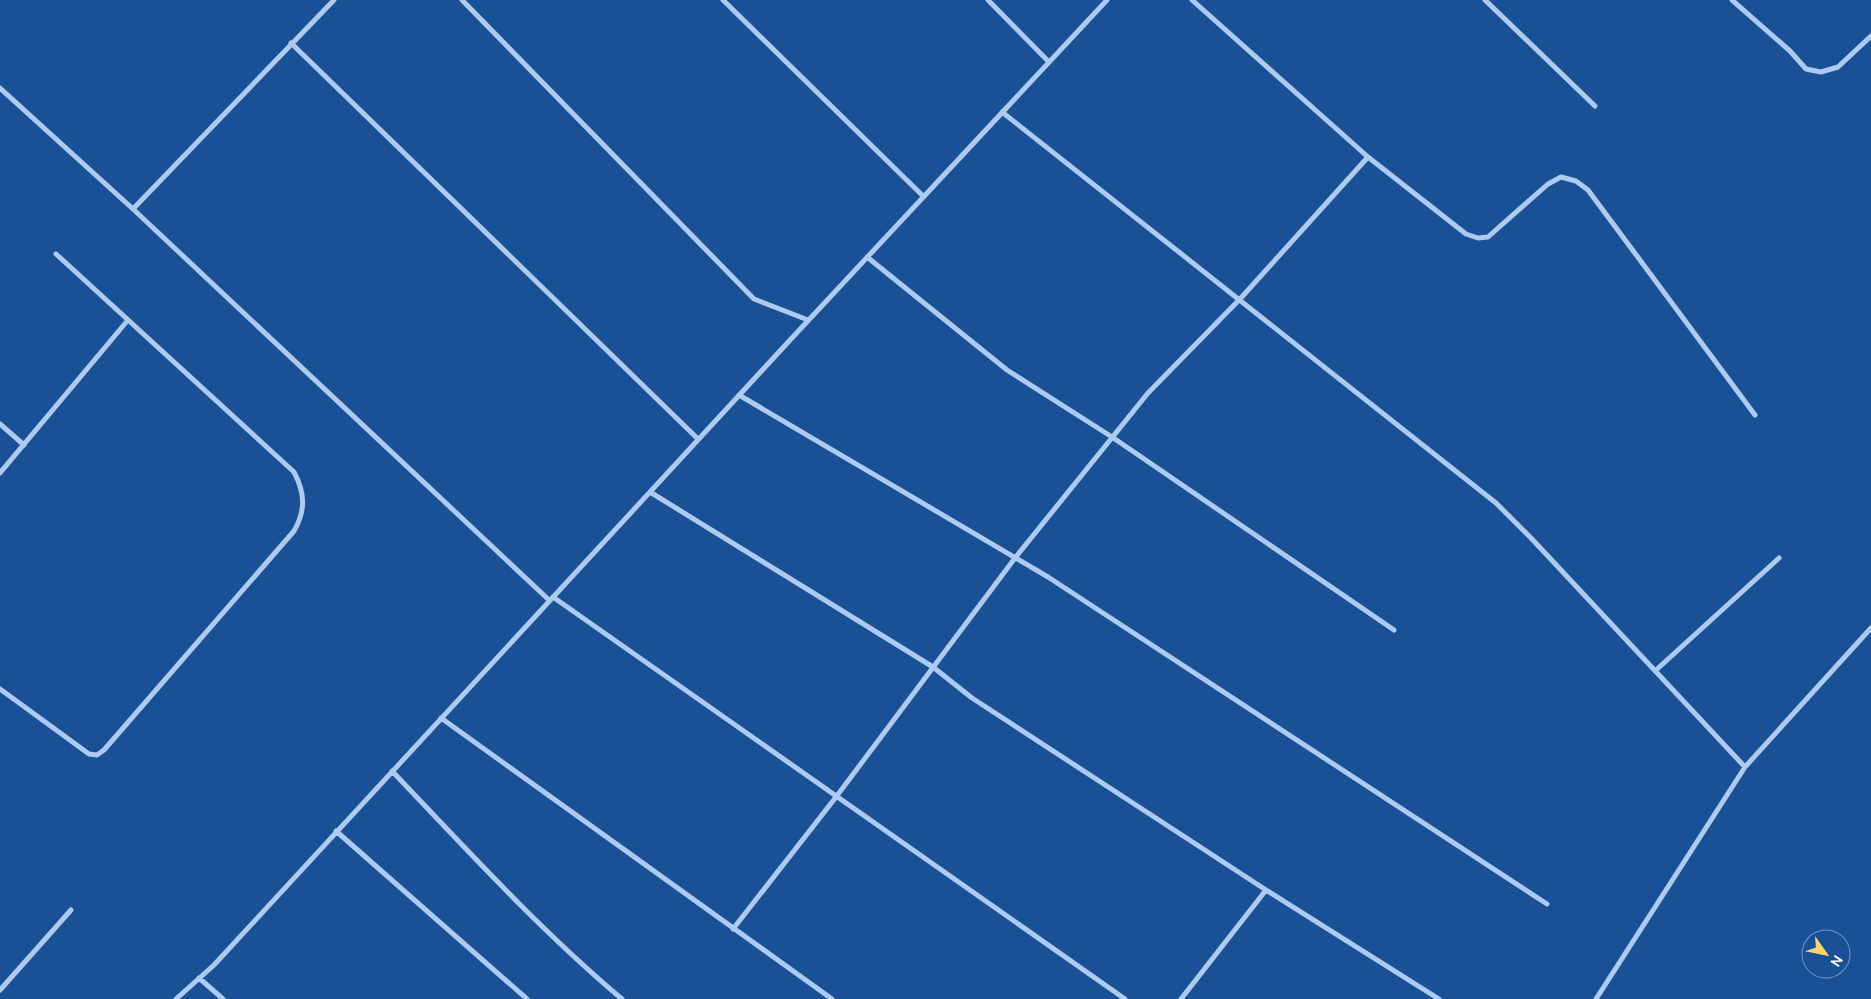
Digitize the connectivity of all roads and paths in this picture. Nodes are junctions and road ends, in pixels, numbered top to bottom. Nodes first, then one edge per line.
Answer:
1 (334, 0) edge
2 (462, 0) edge
3 (722, 0) edge
4 (988, 0) edge
5 (1106, 0) edge
6 (1192, 0) edge
7 (1484, 0) edge
8 (1732, 0) edge
9 (1871, 36) edge
10 (291, 43) junction
11 (1049, 62) junction
12 (0, 88) edge
13 (1595, 106) dead end
14 (1002, 112) junction
15 (1368, 158) junction
16 (923, 196) junction
17 (133, 209) junction
18 (56, 254) dead end
19 (867, 256) junction
20 (1240, 299) junction
21 (128, 320) junction
22 (808, 320) junction
23 (739, 395) junction
24 (1755, 415) dead end
25 (0, 424) edge
26 (1112, 437) junction
27 (698, 439) junction
28 (24, 444) junction
29 (0, 473) edge
30 (650, 492) junction
31 (1015, 558) junction
32 (1779, 558) dead end
33 (551, 599) junction
34 (1871, 628) edge
35 (1394, 630) dead end
36 (933, 668) junction
37 (1655, 671) junction
38 (0, 689) edge
39 (441, 718) junction
40 (1745, 767) junction
41 (392, 771) junction
42 (836, 797) junction
43 (336, 831) junction
44 (1266, 890) junction
45 (1547, 904) dead end
46 (70, 910) dead end
47 (733, 929) junction
48 (199, 978) junction
49 (0, 990) edge
50 (176, 999) edge
51 (223, 999) edge
52 (528, 999) edge
53 (622, 999) edge
54 (832, 999) edge
55 (1124, 999) edge
56 (1181, 999) edge
57 (1439, 999) edge
58 (1596, 999) edge

1 - 10 street
2 - 22 street
3 - 16 street
4 - 11 street
5 - 11 street
6 - 15 street
7 - 13 street
8 - 9 street
10 - 17 street
10 - 27 street
11 - 14 street
12 - 17 street
14 - 16 street
14 - 20 street
15 - 20 street
15 - 24 street
16 - 19 street
17 - 33 street
18 - 21 street
19 - 22 street
19 - 26 street
20 - 26 street
20 - 37 street
21 - 28 street
21 - 38 street
22 - 23 street
23 - 27 street
23 - 31 street
25 - 28 street
26 - 31 street
26 - 35 street
27 - 30 street
28 - 29 street
30 - 33 street
30 - 36 street
31 - 36 street
31 - 45 street
32 - 37 street
33 - 39 street
33 - 42 street
34 - 40 street
36 - 42 street
36 - 44 street
37 - 40 street
39 - 41 street
39 - 47 street
40 - 58 street
41 - 43 street
41 - 53 street
42 - 47 street
42 - 55 street
43 - 48 street
43 - 52 street
44 - 56 street
44 - 57 street
46 - 49 street
47 - 54 street
48 - 50 street
48 - 51 street

